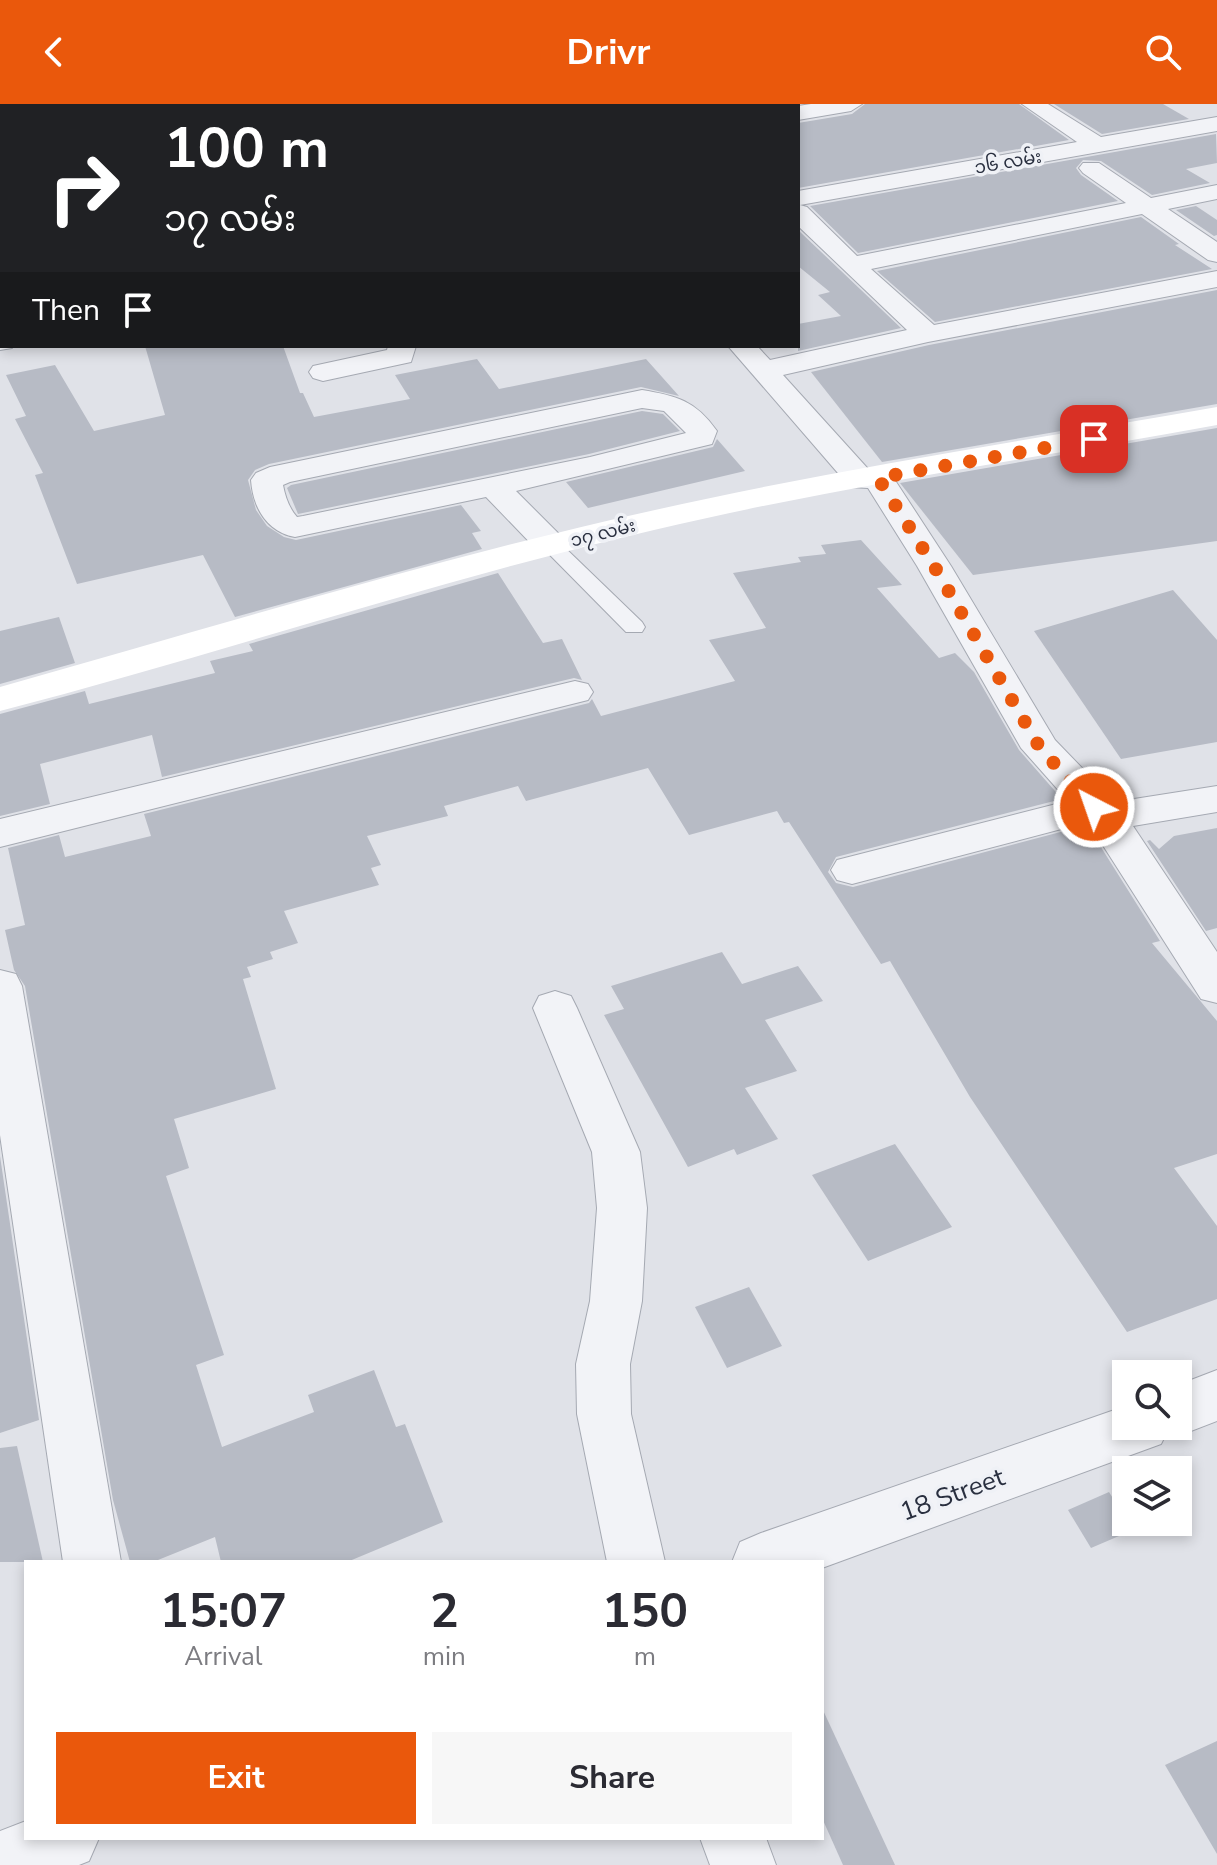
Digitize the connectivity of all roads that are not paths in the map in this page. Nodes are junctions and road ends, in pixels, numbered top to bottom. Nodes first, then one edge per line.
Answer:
1 (851, 104) edge
2 (1033, 104) edge
3 (800, 113) edge
4 (1217, 124) edge
5 (1095, 157) junction
6 (1217, 192) edge
7 (800, 198) edge
8 (1145, 206) junction
9 (800, 214) edge
10 (1217, 254) edge
11 (851, 265) junction
12 (1217, 279) edge
13 (928, 334) junction
14 (402, 348) edge
15 (744, 348) edge
16 (765, 370) junction
17 (323, 372) dead end
18 (1217, 416) edge
19 (870, 479) junction
20 (494, 487) junction
21 (551, 545) junction
22 (634, 627) dead end
23 (575, 692) dead end
24 (0, 699) edge
25 (1217, 799) edge
26 (1100, 812) junction
27 (0, 833) edge
28 (852, 870) dead end
29 (0, 986) edge
30 (1217, 987) edge
31 (555, 1008) dead end
32 (1217, 1395) edge
33 (1192, 1405) edge
34 (1112, 1437) edge
35 (92, 1560) edge
36 (636, 1560) edge
37 (767, 1560) edge
38 (61, 1840) edge
39 (734, 1840) edge
40 (0, 1864) edge
41 (743, 1865) edge

1 - 3 street
2 - 5 street
4 - 5 street, ၁၆ လမ်း
5 - 7 street, ၁၆ လမ်း
5 - 8 street
6 - 8 street
8 - 10 street
8 - 11 street
9 - 11 street
11 - 13 street
12 - 13 street
13 - 16 street
14 - 17 street
15 - 16 street
16 - 19 street
18 - 19 street, ၁၇ လမ်း
19 - 21 street, ၁၇ လမ်း
19 - 26 street
20 - 20 street
20 - 21 street
21 - 22 lane
21 - 24 street, ၁၇ လမ်း
23 - 27 street
25 - 26 street
26 - 28 street
26 - 30 street
29 - 35 street
31 - 36 street
32 - 33 street
34 - 37 street, 18 Street
38 - 40 street
39 - 41 street

